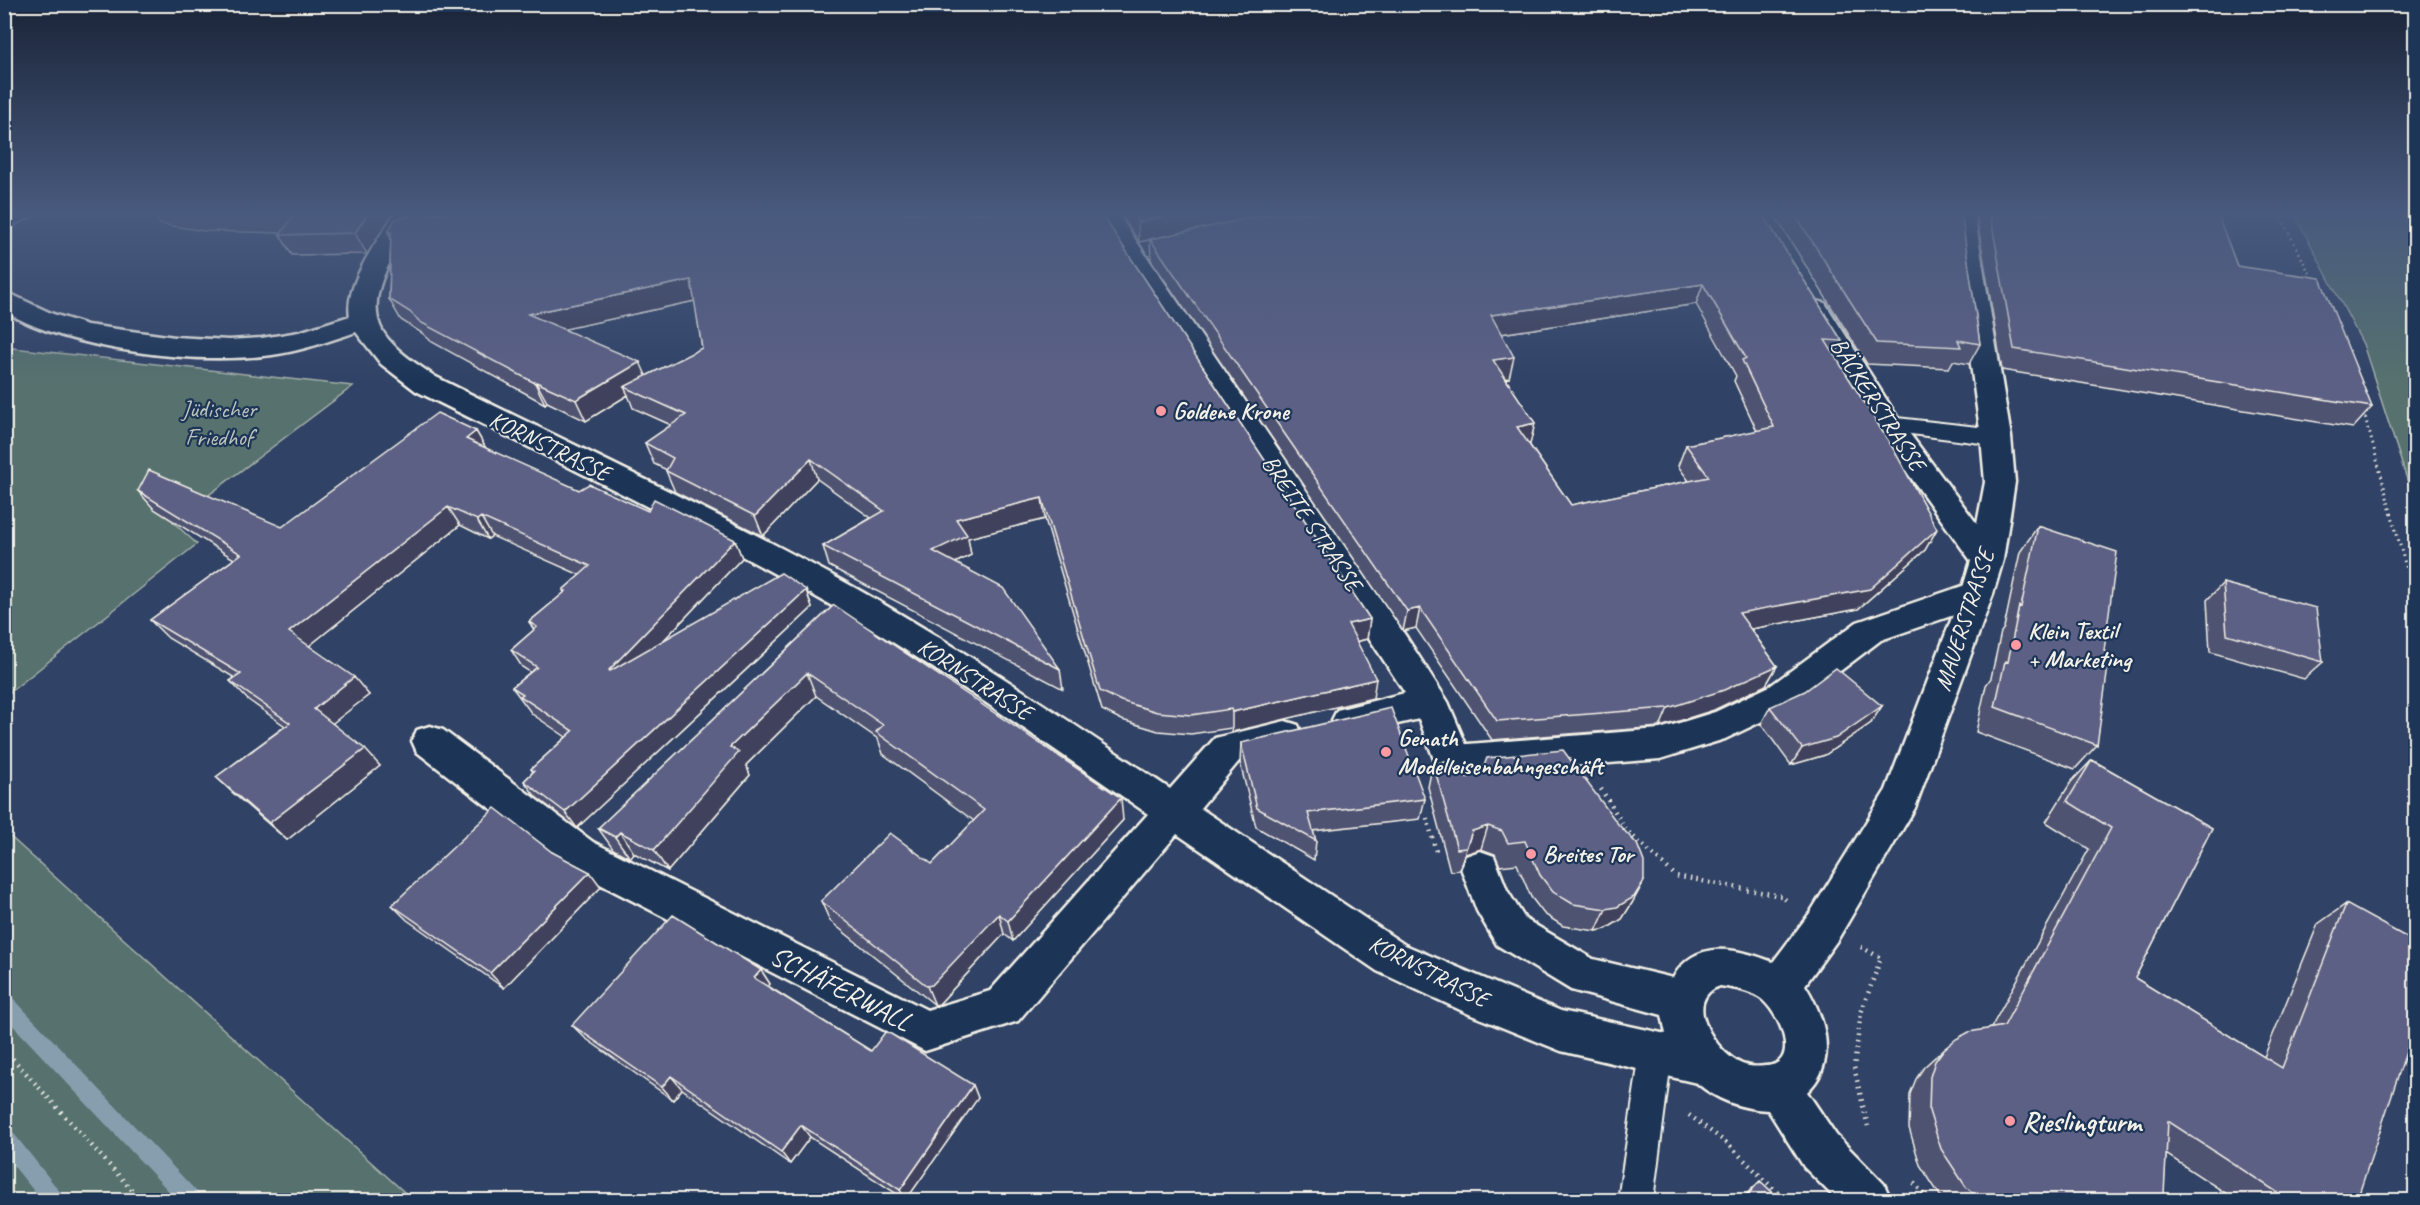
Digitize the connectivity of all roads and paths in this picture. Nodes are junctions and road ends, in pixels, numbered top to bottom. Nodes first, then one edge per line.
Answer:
1 (379, 269) edge
2 (1154, 269) edge
3 (1971, 269) edge
4 (2308, 269) edge
5 (1801, 284) edge
6 (2316, 286) edge
7 (4, 299) edge
8 (363, 321) junction
9 (2362, 405) edge
10 (1888, 425) junction
11 (1996, 437) junction
12 (1982, 577) junction
13 (2415, 590) edge
14 (847, 599) junction
15 (821, 624) edge
16 (1430, 702) junction
17 (430, 741) dead end
18 (1583, 750) junction
19 (1176, 811) junction
20 (1480, 868) dead end
21 (1824, 926) junction
22 (1779, 987) junction
23 (1682, 1000) junction
24 (2415, 1031) edge
25 (4, 1049) edge
26 (1656, 1053) junction
27 (2404, 1054) edge
28 (1704, 1064) junction
29 (1779, 1087) junction
30 (1652, 1093) junction
31 (1873, 1133) dead end
32 (1908, 1175) dead end
33 (141, 1200) edge
34 (1635, 1200) edge
35 (1785, 1200) edge
36 (1868, 1200) edge
37 (1929, 1200) edge

1 - 8 street
2 - 16 street, BREITE STRASSE
3 - 11 street, MAUERSTRASSE
4 - 6 path
5 - 10 street, BÄCKERSTRASSE
7 - 8 street
8 - 14 street, KORNSTRASSE
9 - 13 path
10 - 11 lane
10 - 12 street, BÄCKERSTRASSE
11 - 12 street, MAUERSTRASSE
12 - 18 street
12 - 21 street, MAUERSTRASSE
14 - 15 street
14 - 19 street, KORNSTRASSE
16 - 18 street, BREITE STRASSE
16 - 19 street, SCHÄFERWALL
17 - 19 street, SCHÄFERWALL
18 - 21 path
19 - 26 street, KORNSTRASSE
20 - 23 street
21 - 22 street, MAUERSTRASSE
21 - 31 path
22 - 23 street
22 - 29 street
23 - 28 street
24 - 27 path
25 - 33 path
26 - 28 street, KORNSTRASSE
26 - 30 lane
28 - 29 street
29 - 36 street
30 - 34 lane
30 - 35 path
32 - 37 path

